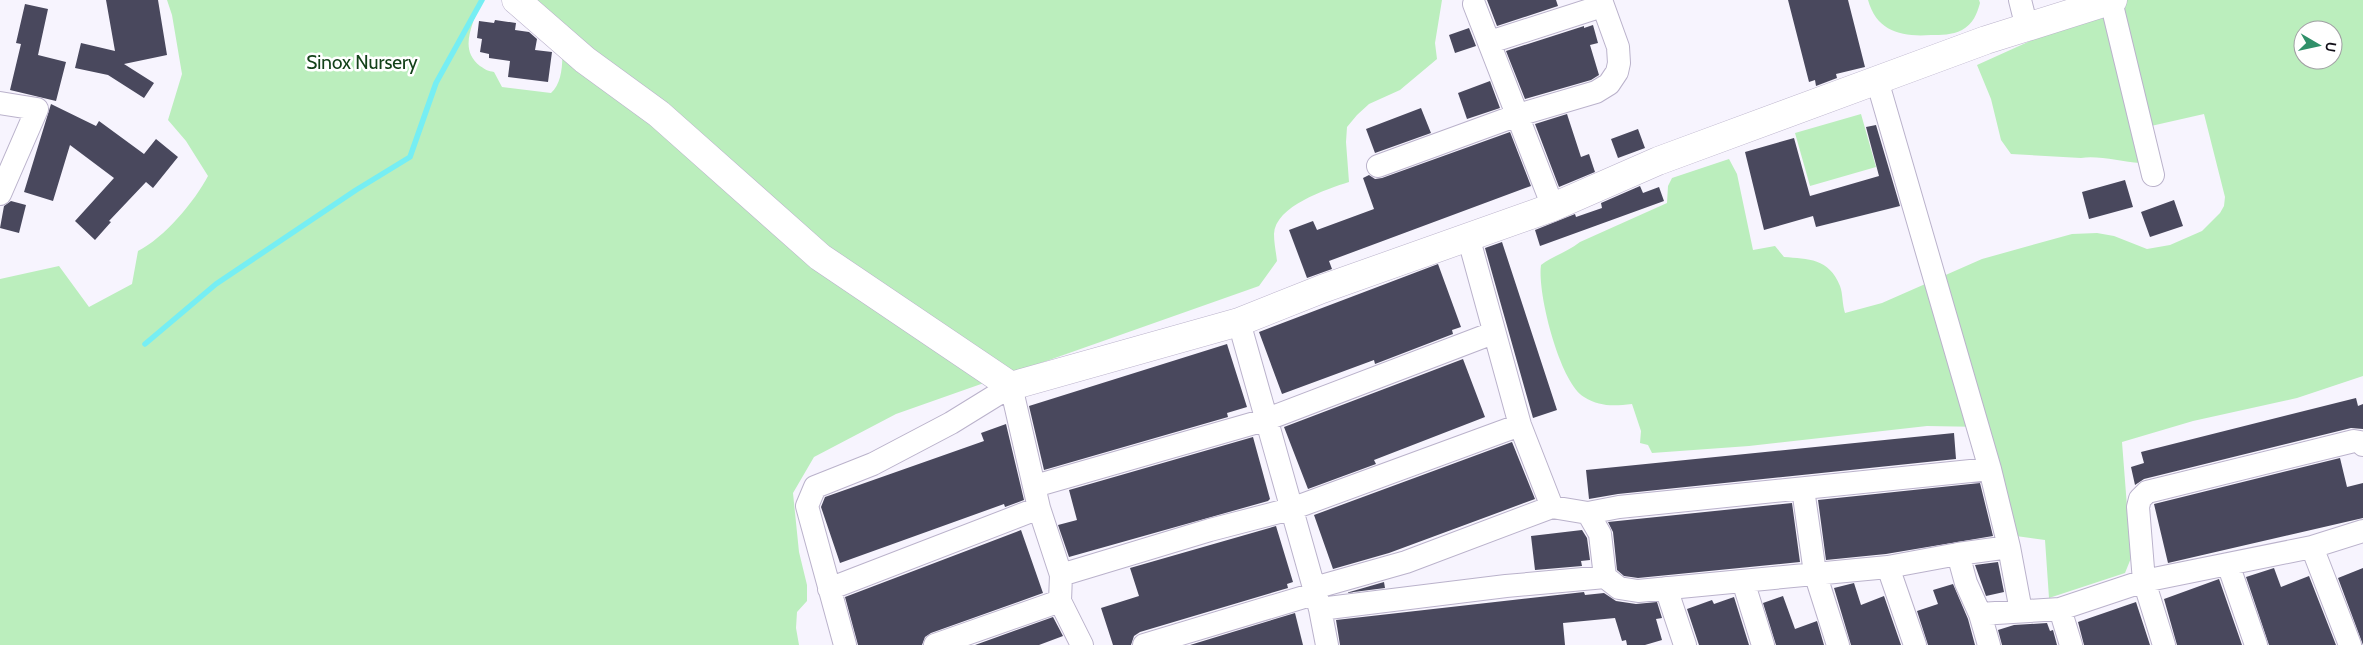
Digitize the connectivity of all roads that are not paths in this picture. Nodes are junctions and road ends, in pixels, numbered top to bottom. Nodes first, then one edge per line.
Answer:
1 (2020, 0) edge
2 (2112, 0) edge
3 (1601, 3) edge
4 (519, 4) edge
5 (1474, 4) dead end
6 (2027, 28) junction
7 (1490, 42) junction
8 (1877, 80) junction
9 (0, 103) edge
10 (1518, 115) junction
11 (1378, 166) dead end
12 (2153, 175) dead end
13 (0, 194) edge
14 (1553, 206) junction
15 (1468, 236) junction
16 (1239, 322) junction
17 (1493, 333) junction
18 (1011, 386) junction
19 (1265, 420) junction
20 (1520, 425) junction
21 (2363, 445) edge
22 (1990, 469) junction
23 (1035, 486) junction
24 (1803, 488) junction
25 (1552, 507) junction
26 (1039, 508) junction
27 (1291, 509) junction
28 (1588, 513) junction
29 (2363, 531) edge
30 (2009, 547) junction
31 (2312, 547) junction
32 (1958, 554) junction
33 (2228, 564) junction
34 (1888, 567) junction
35 (1815, 573) junction
36 (1061, 575) junction
37 (1605, 577) junction
38 (1743, 581) junction
39 (2144, 581) junction
40 (1666, 588) junction
41 (829, 589) junction
42 (1316, 597) junction
43 (1060, 601) junction
44 (2060, 609) junction
45 (2021, 612) junction
46 (1980, 614) junction
47 (846, 645) edge
48 (936, 645) edge
49 (1082, 645) edge
50 (1144, 645) edge
51 (1327, 645) edge
52 (1685, 645) edge
53 (1763, 645) edge
54 (1838, 645) edge
55 (1915, 645) edge
56 (1989, 645) edge
57 (2071, 645) edge
58 (2164, 645) edge
59 (2256, 645) edge
60 (2350, 645) edge

1 - 6 street
2 - 6 street
2 - 12 street
3 - 7 street
3 - 10 street
4 - 18 street
5 - 7 street
6 - 8 street
7 - 10 street
8 - 14 street
8 - 22 street
9 - 13 street
10 - 11 street
10 - 14 street
14 - 15 street
15 - 16 street
15 - 17 street
16 - 18 street
16 - 19 street
17 - 19 street
17 - 20 street
18 - 23 street
18 - 41 street
19 - 23 street
19 - 27 street
20 - 25 street
20 - 27 street
21 - 39 street
22 - 24 street
22 - 30 street
23 - 26 street
24 - 28 street
24 - 35 street
25 - 28 street
25 - 42 street
26 - 36 street
26 - 41 street
27 - 36 street
27 - 42 street
28 - 37 street
29 - 31 street
30 - 32 street
30 - 45 street
31 - 33 street
31 - 60 street
32 - 34 street
32 - 46 street
33 - 39 street
33 - 59 street
34 - 35 street
34 - 55 street
35 - 38 street
35 - 54 street
36 - 43 street
37 - 40 street
37 - 42 street
38 - 40 street
38 - 53 street
39 - 44 street
39 - 58 street
40 - 52 street
41 - 47 street
42 - 50 street
42 - 51 street
43 - 48 street
43 - 49 street
44 - 45 street
44 - 57 street
45 - 46 street
46 - 56 street

